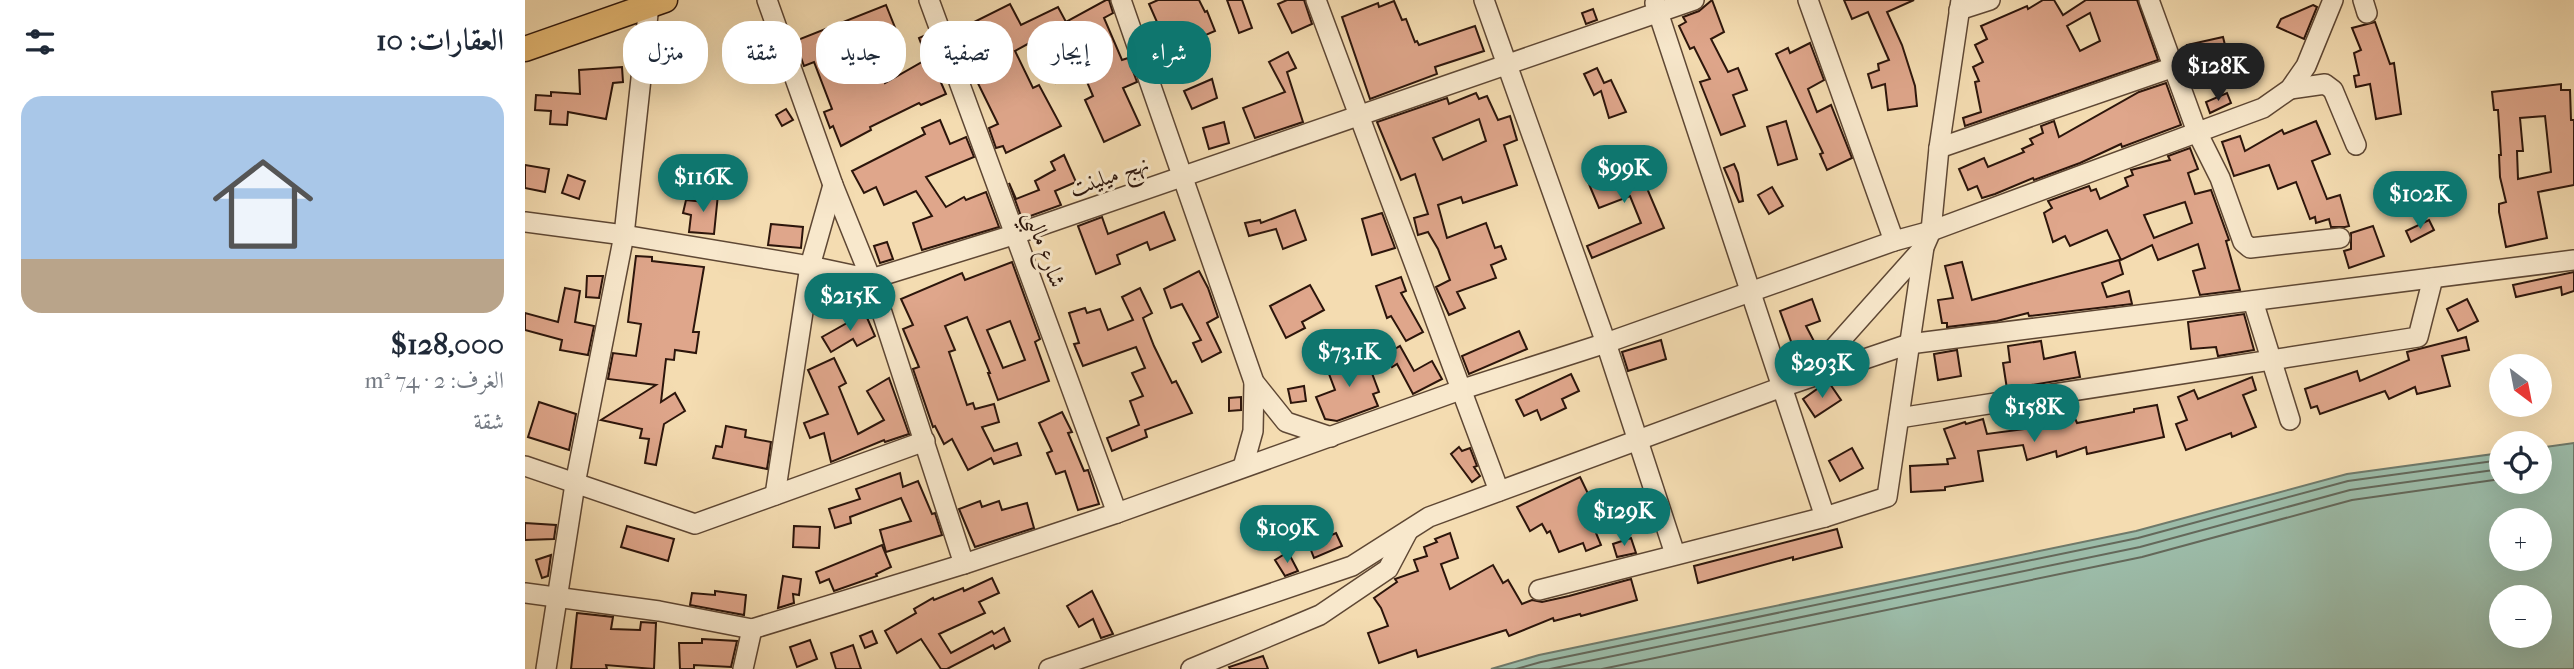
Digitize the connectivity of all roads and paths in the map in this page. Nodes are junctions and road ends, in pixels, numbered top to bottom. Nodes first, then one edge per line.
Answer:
1 (767, 0) edge
2 (929, 0) edge
3 (1121, 0) edge
4 (1316, 0) edge
5 (1484, 0) edge
6 (1693, 0) edge
7 (1808, 0) edge
8 (1990, 0) edge
9 (2149, 0) edge
10 (2333, 0) edge
11 (657, 3) edge
12 (1960, 5) edge
13 (1656, 6) edge
14 (525, 49) edge
15 (1507, 64) junction
16 (2174, 67) junction
17 (2290, 89) junction
18 (1358, 116) junction
19 (2197, 132) junction
20 (2356, 145) dead end
21 (1939, 148) junction
22 (1182, 176) junction
23 (832, 185) junction
24 (525, 222) edge
25 (624, 236) junction
26 (1013, 236) junction
27 (2340, 238) dead end
28 (1927, 239) junction
29 (1894, 241) junction
30 (2574, 260) edge
31 (810, 267) junction
32 (2433, 278) junction
33 (871, 279) junction
34 (1752, 292) junction
35 (2253, 301) junction
36 (1606, 343) junction
37 (1909, 344) junction
38 (2272, 359) junction
39 (1254, 382) junction
40 (1790, 384) junction
41 (1462, 389) junction
42 (1899, 418) junction
43 (2290, 420) dead end
44 (1331, 437) junction
45 (1637, 440) junction
46 (925, 441) junction
47 (525, 466) edge
48 (1243, 467) junction
49 (575, 484) junction
50 (1499, 491) junction
51 (775, 495) junction
52 (1117, 513) junction
53 (1825, 517) junction
54 (1408, 530) junction
55 (1675, 554) junction
56 (964, 564) junction
57 (1539, 590) dead end
58 (525, 593) edge
59 (555, 597) junction
60 (752, 629) junction
61 (546, 669) edge
62 (743, 669) edge
63 (1049, 669) edge
64 (1191, 669) edge

1 - 23 street
2 - 26 street, شارع مالبي
3 - 22 street
4 - 18 street
5 - 15 street
6 - 13 street, نهج ميلينت
7 - 29 street
8 - 12 street
9 - 16 street
10 - 17 street
11 - 14 main road
11 - 25 street
12 - 21 street
13 - 15 street, نهج ميلينت
13 - 34 street
15 - 18 street, نهج ميلينت
15 - 36 street
16 - 19 street
16 - 21 street
17 - 19 street
17 - 20 street
18 - 22 street, نهج ميلينت
18 - 41 street
19 - 27 street
19 - 28 street
21 - 28 street
22 - 26 street, نهج ميلينت
22 - 39 street
23 - 31 street
23 - 33 street
24 - 25 street, نهج ميلينت
25 - 31 street, نهج ميلينت
25 - 49 street
26 - 33 street, نهج ميلينت
26 - 52 street, شارع مالبي
28 - 29 street
28 - 37 street
28 - 40 street
29 - 34 street
30 - 32 street
31 - 33 street, نهج ميلينت
31 - 51 street
32 - 35 street
32 - 38 street
33 - 46 street
34 - 36 street
34 - 40 street
35 - 37 street
35 - 38 street
36 - 41 street
36 - 45 street
37 - 40 street
37 - 42 street
38 - 42 street
38 - 43 street
39 - 44 street
39 - 48 street
40 - 45 street
40 - 53 street
41 - 44 street
41 - 50 street
42 - 53 street
44 - 48 street
45 - 50 street
45 - 55 street
46 - 51 street
46 - 56 street
47 - 49 street
48 - 52 street
49 - 51 street
49 - 59 street
50 - 54 street
52 - 56 street
53 - 55 street
54 - 63 street
54 - 64 street
55 - 57 street
56 - 60 street
58 - 59 street
59 - 60 street
59 - 61 street
60 - 62 street

